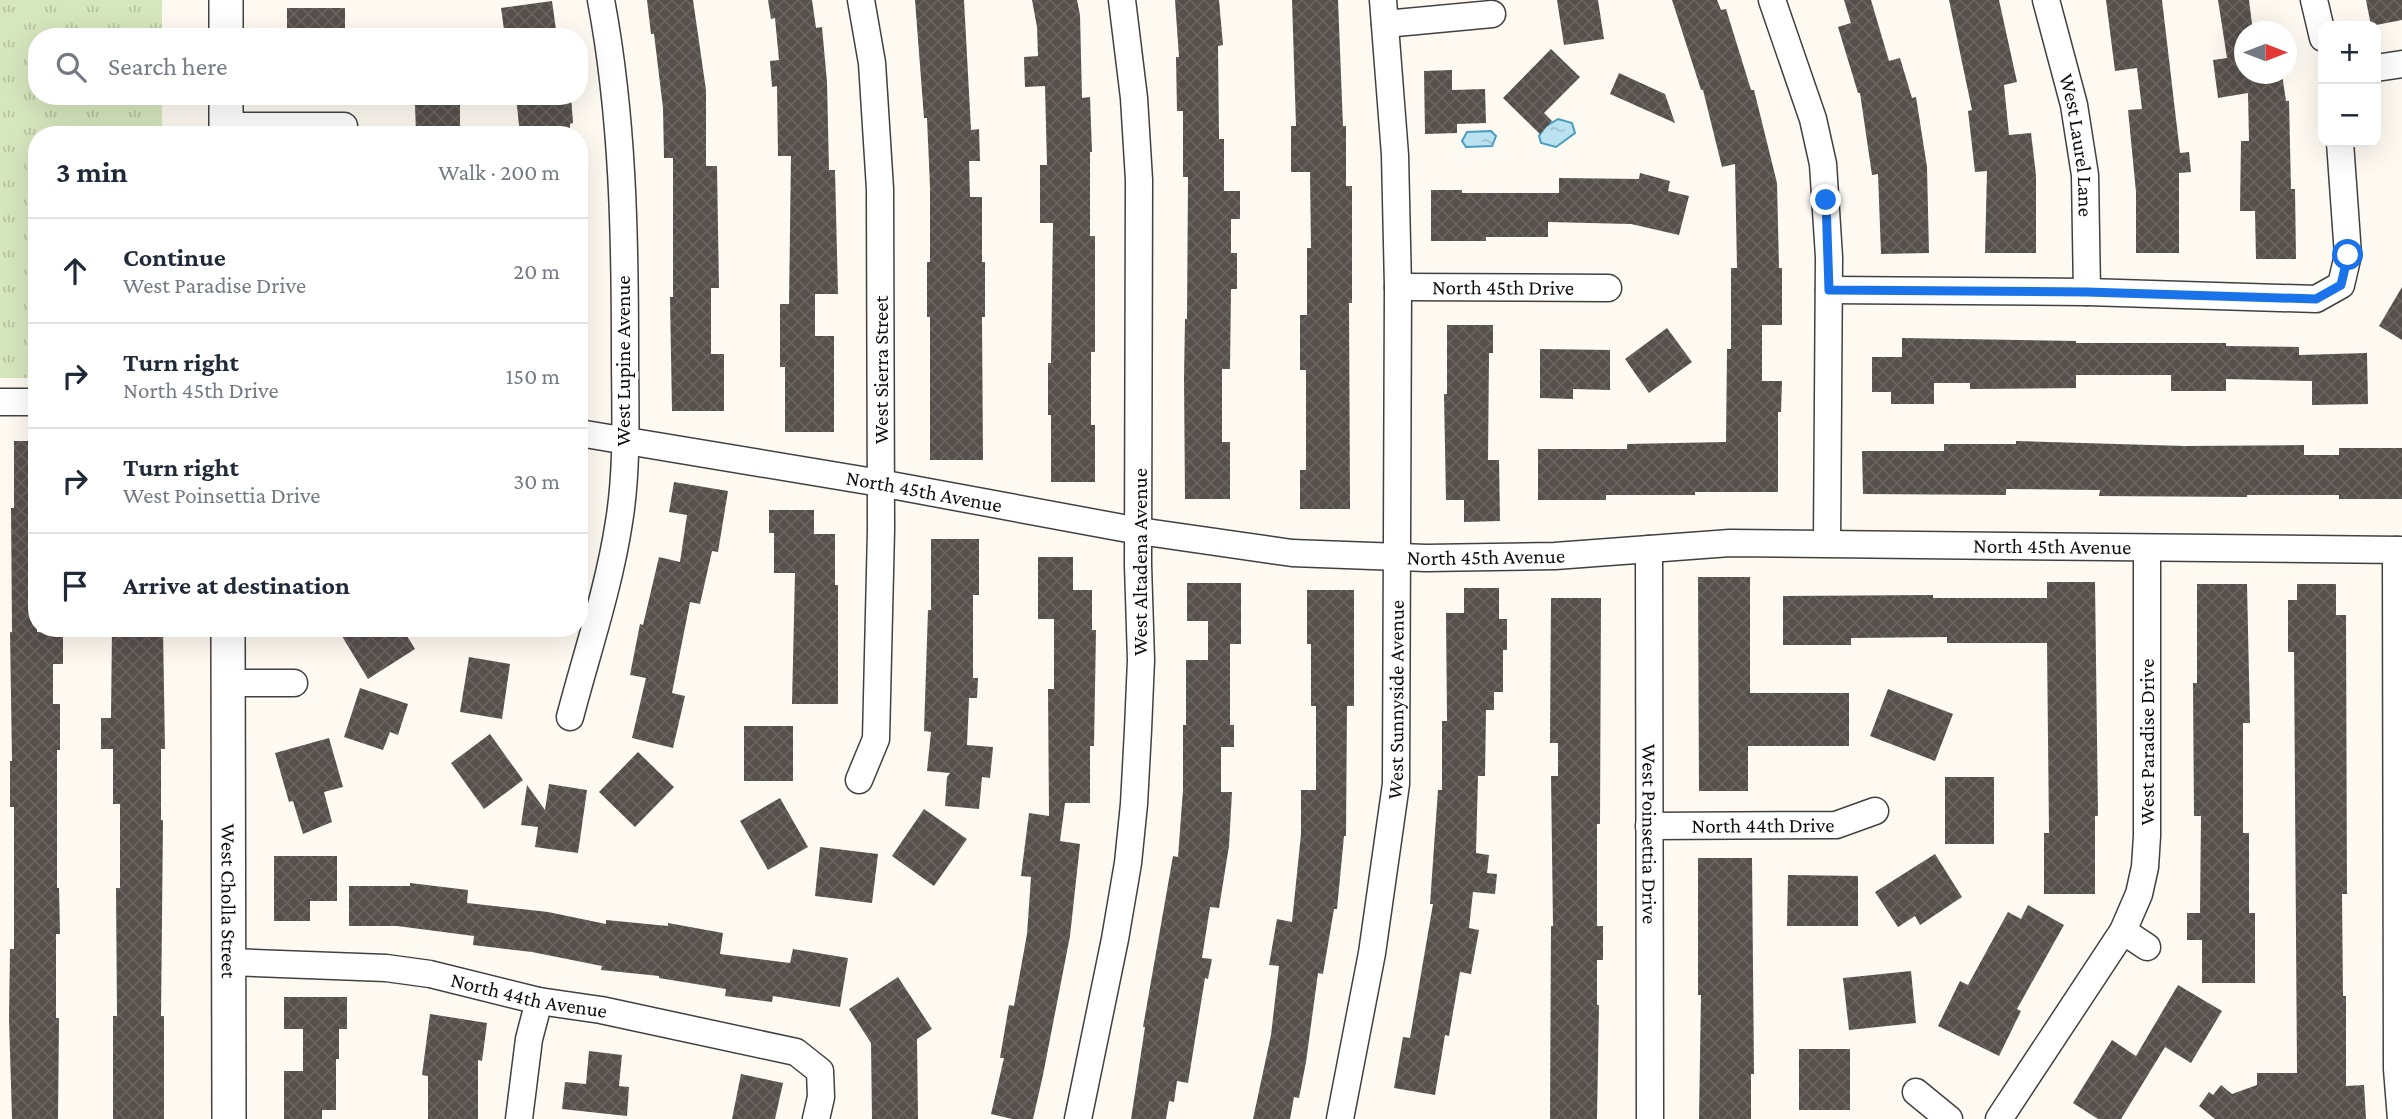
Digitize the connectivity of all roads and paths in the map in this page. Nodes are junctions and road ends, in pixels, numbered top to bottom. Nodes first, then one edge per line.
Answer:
1 (226, 0) edge
2 (601, 0) edge
3 (861, 0) edge
4 (1122, 0) edge
5 (1772, 0) edge
6 (2046, 0) edge
7 (2314, 0) edge
8 (1384, 12) edge
9 (1492, 14) dead end
10 (2319, 21) edge
11 (226, 28) edge
12 (2402, 64) edge
13 (2381, 67) edge
14 (226, 119) edge
15 (344, 126) dead end
16 (2340, 147) edge
17 (1398, 287) junction
18 (1608, 288) dead end
19 (1829, 290) junction
20 (2087, 292) junction
21 (0, 402) edge
22 (28, 402) edge
23 (588, 435) edge
24 (624, 441) junction
25 (880, 483) junction
26 (1139, 531) junction
27 (1827, 543) junction
28 (2147, 548) junction
29 (1649, 549) junction
30 (2399, 550) edge
31 (1395, 557) junction
32 (228, 637) edge
33 (228, 683) junction
34 (294, 683) dead end
35 (570, 717) dead end
36 (859, 780) dead end
37 (1875, 811) dead end
38 (1649, 826) junction
39 (2123, 931) junction
40 (2147, 947) dead end
41 (2399, 951) edge
42 (229, 962) junction
43 (539, 1001) junction
44 (1916, 1092) dead end
45 (229, 1119) edge
46 (519, 1119) edge
47 (816, 1119) edge
48 (1078, 1119) edge
49 (1340, 1119) edge
50 (1650, 1119) edge
51 (1949, 1119) edge
52 (1999, 1119) edge
53 (2402, 1119) edge

1 - 11 street
2 - 24 street, West Lupine Avenue
3 - 25 street, West Sierra Street
4 - 26 street, West Altadena Avenue
5 - 19 street
6 - 20 street, West Laurel Lane
7 - 10 street
8 - 9 street, West Sunnyside Avenue
8 - 17 street, West Sunnyside Avenue
12 - 13 street
14 - 15 street
16 - 20 street
17 - 18 street, North 45th Drive
17 - 31 street, West Sunnyside Avenue
19 - 20 street
19 - 27 street
21 - 22 street
23 - 24 street, North 45th Avenue
24 - 25 street, North 45th Avenue
24 - 35 street, West Lupine Avenue
25 - 26 street, North 45th Avenue
25 - 36 street, West Sierra Street
26 - 31 street, North 45th Avenue
26 - 48 street, West Altadena Avenue
27 - 28 street, North 45th Avenue
27 - 29 street, North 45th Avenue
28 - 30 street, North 45th Avenue
28 - 39 street, West Paradise Drive
29 - 31 street, North 45th Avenue
29 - 38 street, West Poinsettia Drive
30 - 41 street
31 - 49 street, West Sunnyside Avenue
32 - 33 street, West Cholla Street
33 - 34 street
33 - 42 street, West Cholla Street
37 - 38 street, North 44th Drive
38 - 50 street, West Poinsettia Drive
39 - 40 street
39 - 52 street, West Paradise Drive
41 - 53 street
42 - 43 street, North 44th Avenue
42 - 45 street, West Cholla Street
43 - 46 street
43 - 47 street, North 44th Avenue
44 - 51 street

